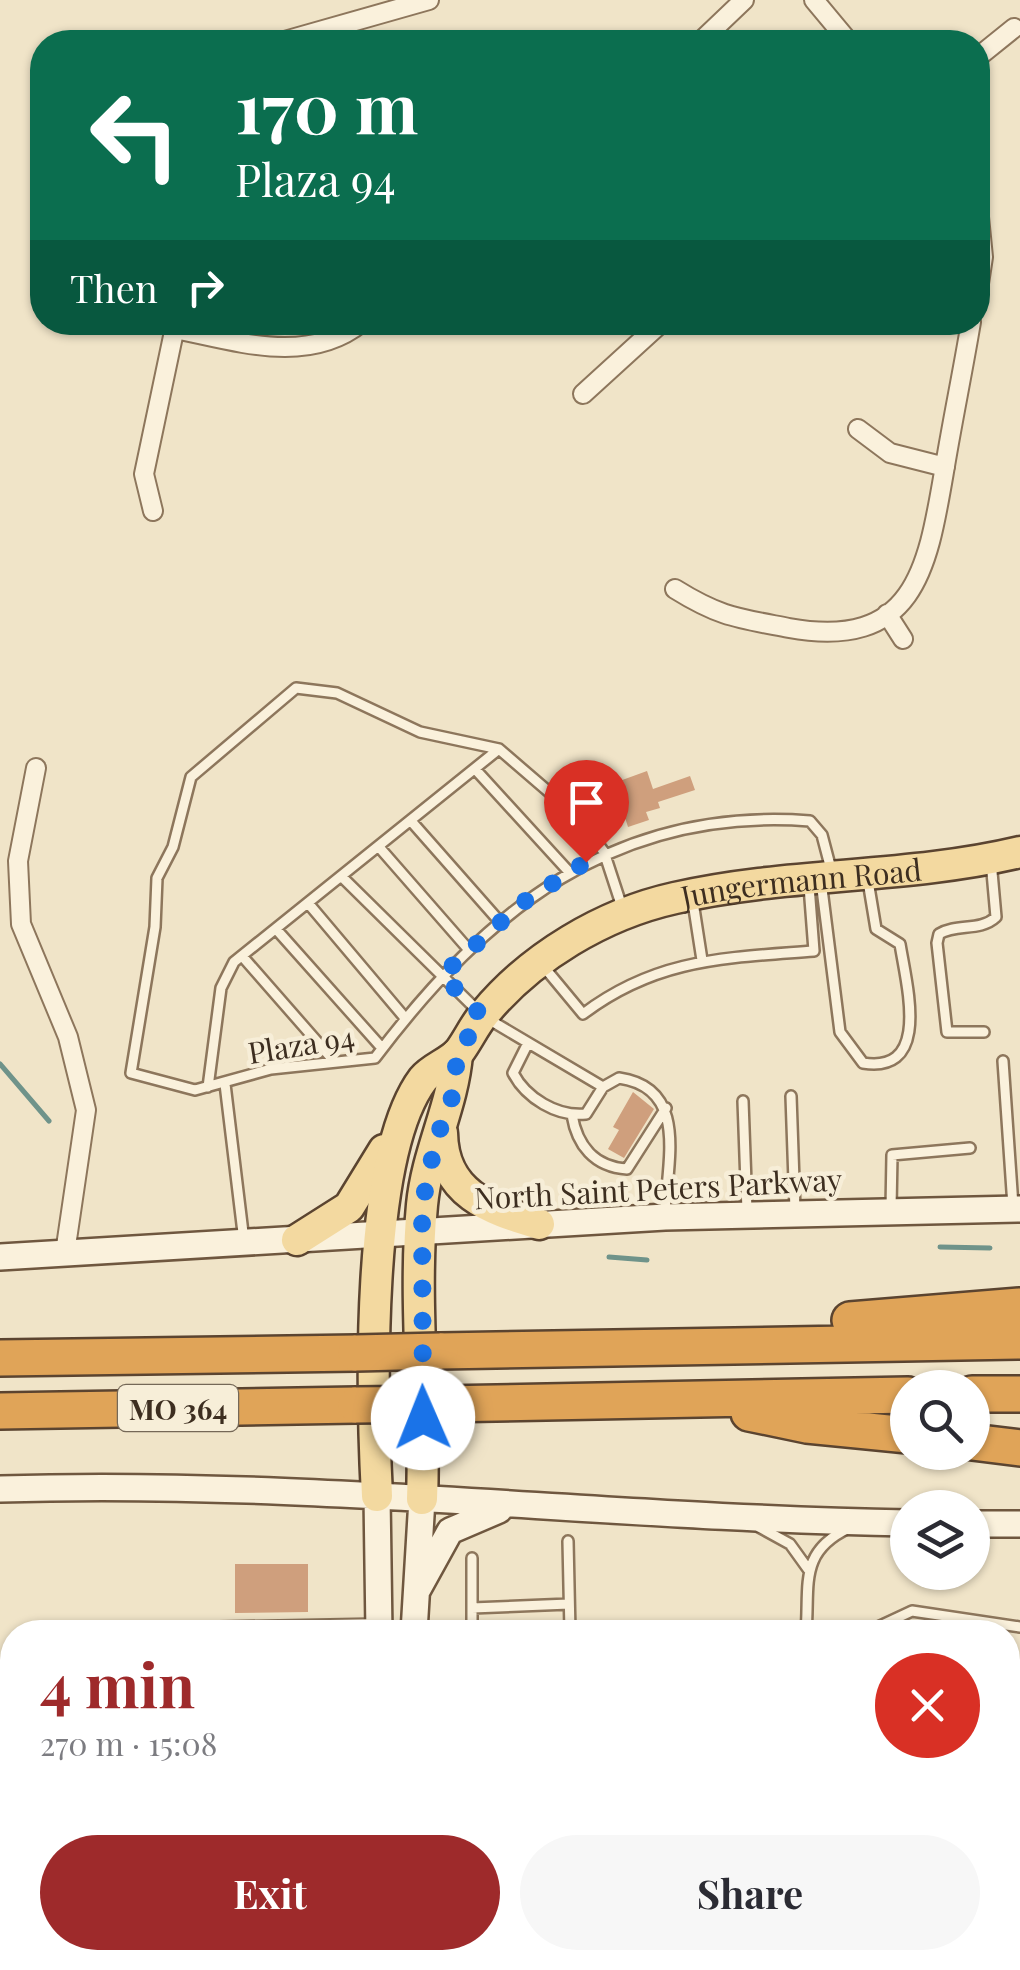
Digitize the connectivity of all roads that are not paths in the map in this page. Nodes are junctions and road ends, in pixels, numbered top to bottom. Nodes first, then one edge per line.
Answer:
1 (428, 0) edge
2 (744, 0) edge
3 (814, 0) edge
4 (1014, 28) dead end
5 (316, 30) edge
6 (713, 30) edge
7 (840, 30) edge
8 (990, 48) edge
9 (173, 335) edge
10 (212, 335) edge
11 (335, 335) edge
12 (648, 335) edge
13 (970, 335) edge
14 (582, 394) dead end
15 (858, 429) dead end
16 (945, 467) junction
17 (153, 511) dead end
18 (675, 588) dead end
19 (887, 614) junction
20 (904, 638) dead end
21 (498, 749) junction
22 (36, 768) dead end
23 (474, 768) junction
24 (412, 821) junction
25 (380, 847) junction
26 (604, 852) junction
27 (1006, 855) edge
28 (570, 873) junction
29 (867, 874) junction
30 (342, 877) junction
31 (821, 879) junction
32 (692, 894) junction
33 (308, 903) junction
34 (625, 914) junction
35 (500, 922) junction
36 (276, 929) junction
37 (469, 950) junction
38 (242, 956) junction
39 (702, 960) junction
40 (539, 962) junction
41 (442, 975) junction
42 (482, 1016) junction
43 (405, 1018) junction
44 (984, 1032) dead end
45 (528, 1042) junction
46 (382, 1048) junction
47 (457, 1054) junction
48 (1003, 1061) dead end
49 (334, 1062) junction
50 (224, 1084) junction
51 (208, 1087) junction
52 (603, 1088) junction
53 (791, 1096) dead end
54 (743, 1101) dead end
55 (666, 1108) junction
56 (572, 1115) junction
57 (442, 1122) junction
58 (400, 1133) junction
59 (970, 1148) dead end
60 (1017, 1209) edge
61 (892, 1211) junction
62 (795, 1213) junction
63 (748, 1214) junction
64 (665, 1216) junction
65 (539, 1224) junction
66 (422, 1232) junction
67 (378, 1235) junction
68 (296, 1240) junction
69 (245, 1244) junction
70 (65, 1254) junction
71 (0, 1257) edge
72 (1020, 1306) edge
73 (1020, 1342) edge
74 (666, 1348) junction
75 (0, 1358) edge
76 (990, 1394) edge
77 (1020, 1394) edge
78 (890, 1396) edge
79 (690, 1400) junction
80 (0, 1411) edge
81 (890, 1433) edge
82 (990, 1444) edge
83 (1020, 1448) edge
84 (0, 1489) edge
85 (377, 1496) junction
86 (422, 1499) junction
87 (512, 1505) junction
88 (734, 1516) junction
89 (865, 1521) junction
90 (890, 1522) edge
91 (990, 1524) edge
92 (1020, 1524) edge
93 (568, 1541) dead end
94 (472, 1558) dead end
95 (808, 1569) junction
96 (418, 1589) junction
97 (569, 1604) junction
98 (472, 1608) junction
99 (380, 1620) edge
100 (415, 1620) edge
101 (472, 1620) edge
102 (570, 1620) edge
103 (806, 1620) edge
104 (892, 1620) edge
105 (973, 1620) edge

1 - 5 street
2 - 6 street
3 - 7 street
4 - 8 street
9 - 17 street
10 - 11 street
12 - 14 street
13 - 16 street
15 - 16 street
16 - 19 street
18 - 19 street
19 - 20 street
21 - 23 lane
21 - 26 lane
21 - 51 lane, Plaza 94
22 - 70 street
23 - 24 lane
23 - 28 lane
24 - 25 lane
24 - 35 lane
25 - 30 lane
25 - 37 lane
26 - 28 lane, Plaza 94
26 - 31 lane, Plaza 94
26 - 34 lane
27 - 29 main road, Jungermann Road
27 - 44 lane
28 - 35 lane, Plaza 94
29 - 31 main road, Jungermann Road
29 - 31 lane
30 - 33 lane
30 - 41 lane
31 - 32 main road, Jungermann Road
31 - 39 lane
32 - 34 main road, Jungermann Road
32 - 39 lane
33 - 36 lane
33 - 43 lane
34 - 40 main road, Jungermann Road
35 - 37 lane, Plaza 94
36 - 38 lane
36 - 46 lane
37 - 41 lane, Plaza 94
38 - 49 lane
38 - 51 lane
39 - 40 lane
40 - 42 main road, Jungermann Road
41 - 42 lane
41 - 43 lane, Plaza 94
42 - 45 lane
42 - 47 main road, Jungermann Road
43 - 46 lane, Plaza 94
45 - 52 lane
45 - 56 lane
46 - 49 lane, Plaza 94
47 - 57 main road, Jungermann Road
47 - 58 main road, Jungermann Road
48 - 60 lane
49 - 50 lane, Plaza 94
50 - 51 lane, Plaza 94
50 - 69 lane
52 - 55 lane
52 - 56 lane
53 - 62 lane
54 - 63 lane
55 - 56 lane
55 - 64 lane
57 - 65 main road
57 - 66 main road, Jungermann Road
58 - 67 main road, Jungermann Road
58 - 68 main road
59 - 61 lane
60 - 61 main road, North Saint Peters Parkway
61 - 62 main road, North Saint Peters Parkway
62 - 63 main road, North Saint Peters Parkway
63 - 64 main road, North Saint Peters Parkway
64 - 65 main road, North Saint Peters Parkway
65 - 66 main road, North Saint Peters Parkway
66 - 67 main road, North Saint Peters Parkway
66 - 86 main road, Jungermann Road
67 - 68 main road, North Saint Peters Parkway
67 - 85 main road, Jungermann Road
68 - 69 main road, North Saint Peters Parkway
69 - 70 main road, North Saint Peters Parkway
70 - 71 main road, North Saint Peters Parkway
72 - 74 highway
73 - 74 highway, MO 364
74 - 75 highway, MO 364, bridge
76 - 77 highway
78 - 79 highway, MO 364
79 - 80 highway, MO 364, bridge
79 - 81 highway
82 - 83 highway
84 - 85 main road
85 - 86 main road
85 - 99 main road, Jungermann Road
86 - 87 main road
86 - 96 main road, Jungermann Road
87 - 88 main road
87 - 96 main road
88 - 89 main road
88 - 95 lane
89 - 90 main road
89 - 95 lane
91 - 92 main road
93 - 97 lane
94 - 98 lane
95 - 103 lane
96 - 100 main road, Jungermann Road
97 - 98 lane
97 - 102 lane
98 - 101 lane
104 - 105 lane

